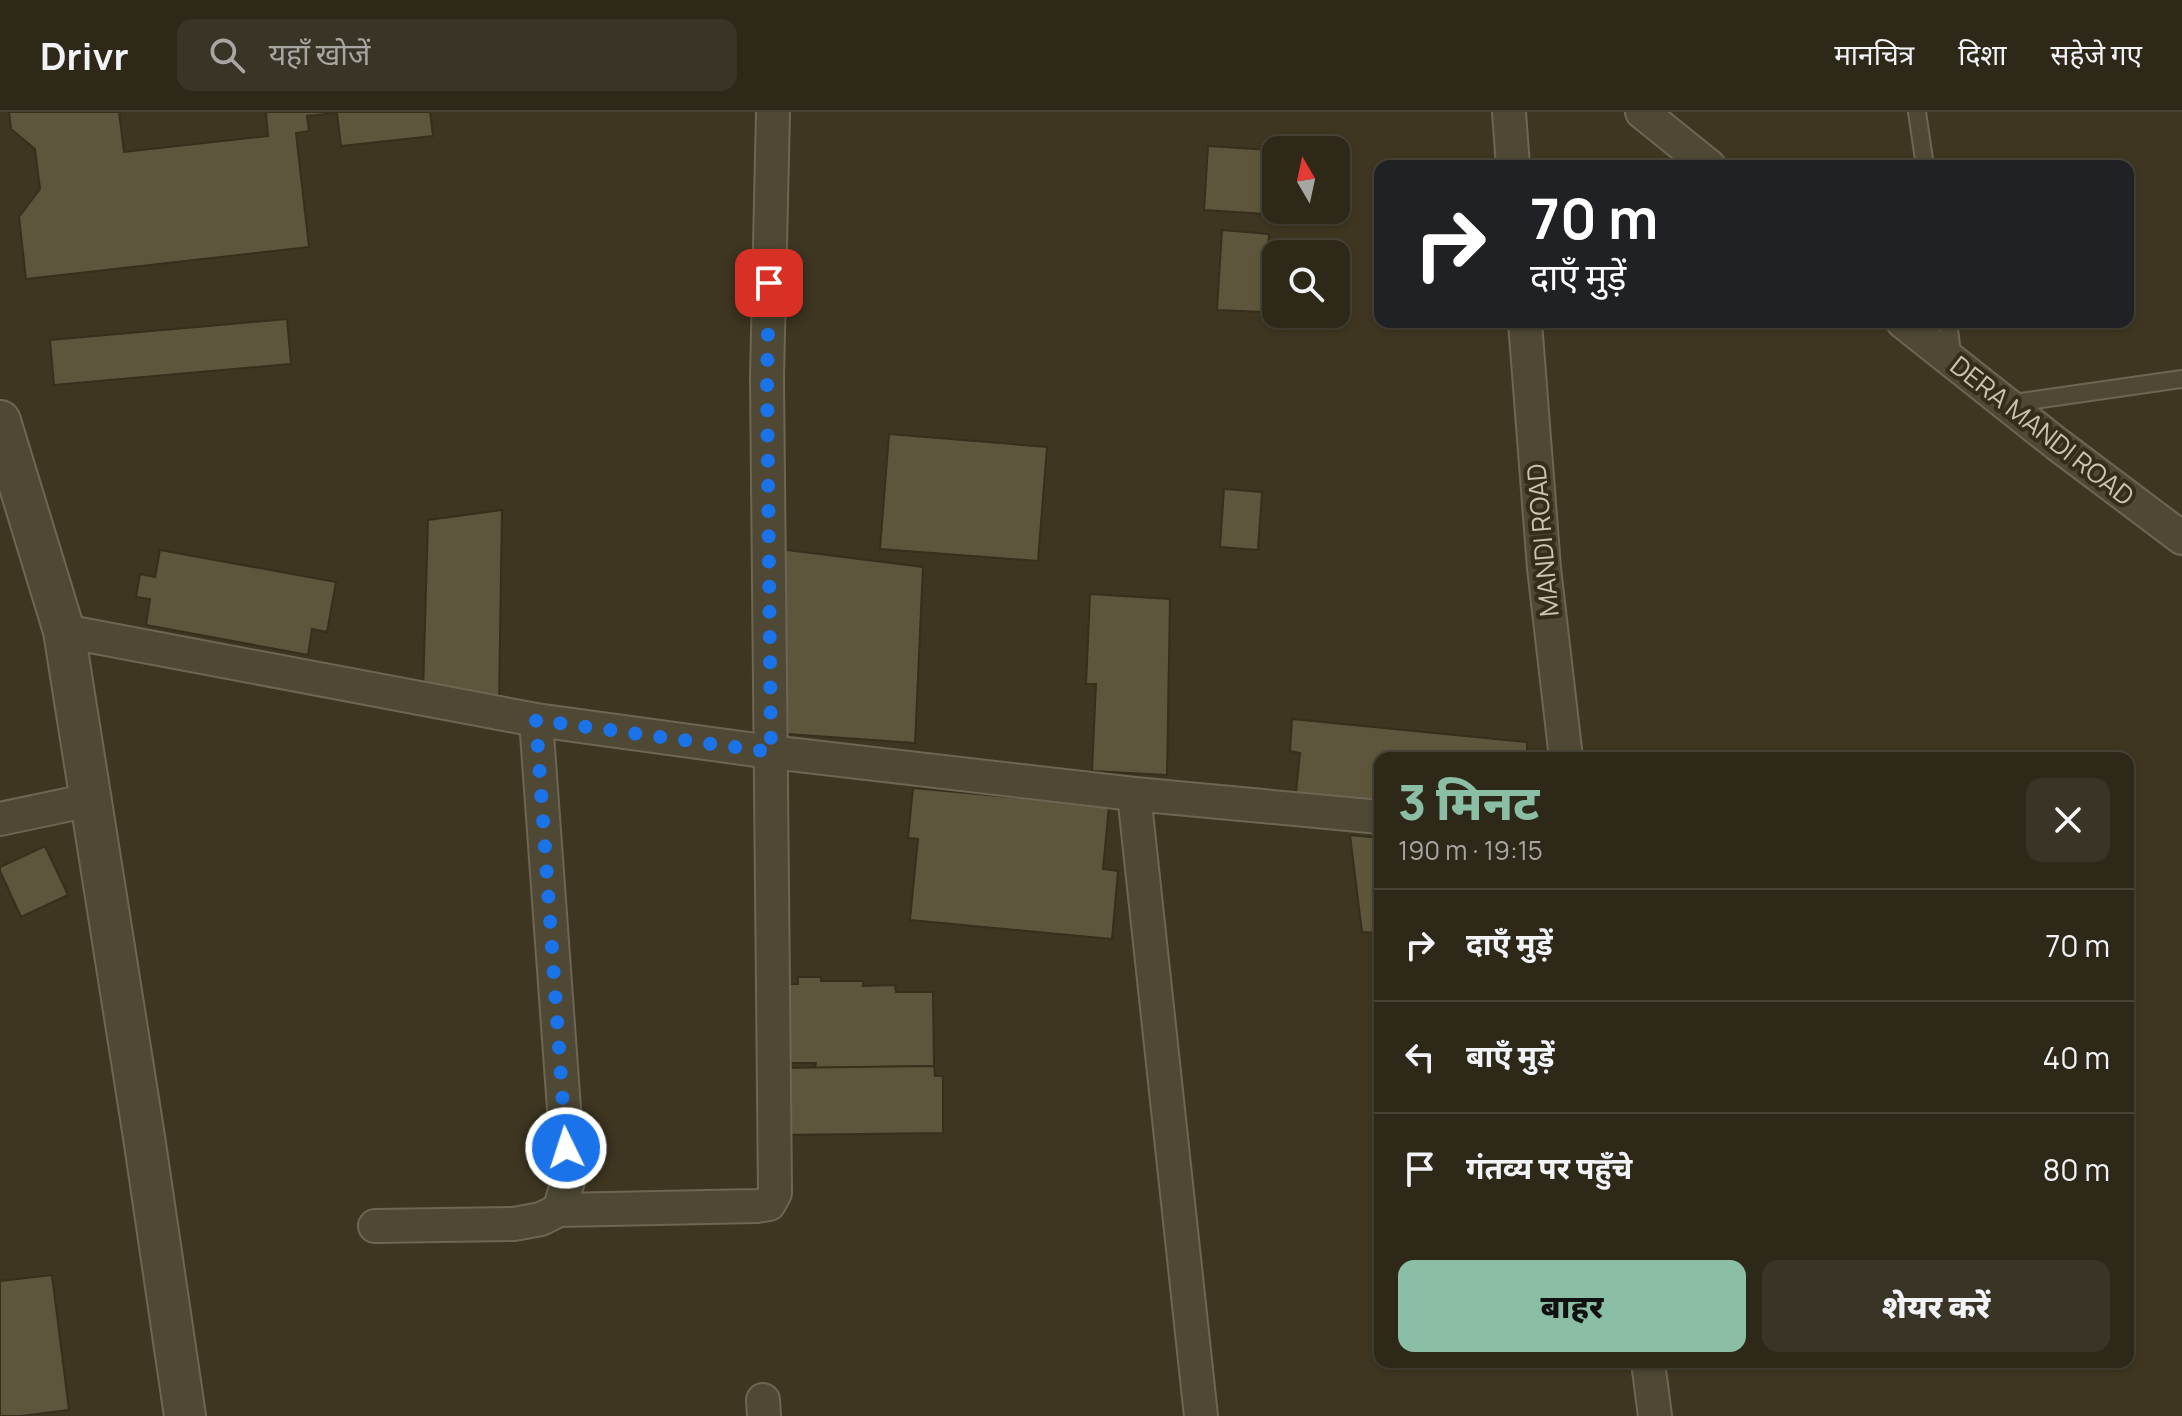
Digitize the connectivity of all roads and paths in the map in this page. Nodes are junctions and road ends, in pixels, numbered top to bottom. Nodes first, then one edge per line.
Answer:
1 (773, 112) edge
2 (1509, 112) edge
3 (1642, 112) edge
4 (1917, 112) edge
5 (1513, 160) edge
6 (1702, 160) edge
7 (1924, 160) edge
8 (1525, 328) edge
9 (1910, 328) edge
10 (1949, 328) edge
11 (1954, 363) junction
12 (2182, 379) edge
13 (2006, 404) junction
14 (0, 421) edge
15 (2182, 538) edge
16 (64, 631) junction
17 (536, 720) junction
18 (771, 752) junction
19 (1565, 752) edge
20 (1134, 794) junction
21 (90, 800) junction
22 (1374, 816) edge
23 (0, 819) edge
24 (559, 1210) junction
25 (375, 1226) dead end
26 (1649, 1368) edge
27 (185, 1416) edge
28 (1201, 1416) edge
29 (1655, 1416) edge

1 - 18 street
2 - 5 street
3 - 6 street
4 - 7 lane
8 - 19 street, MANDI ROAD
9 - 11 street, DERA MANDI ROAD
10 - 11 lane
11 - 13 street, DERA MANDI ROAD
12 - 13 lane
13 - 15 street, DERA MANDI ROAD
14 - 16 street
16 - 17 street
16 - 21 street
17 - 18 street
17 - 24 street
18 - 20 street
18 - 24 street
20 - 22 street
20 - 28 street
21 - 23 street
21 - 27 street
24 - 25 street
26 - 29 street

